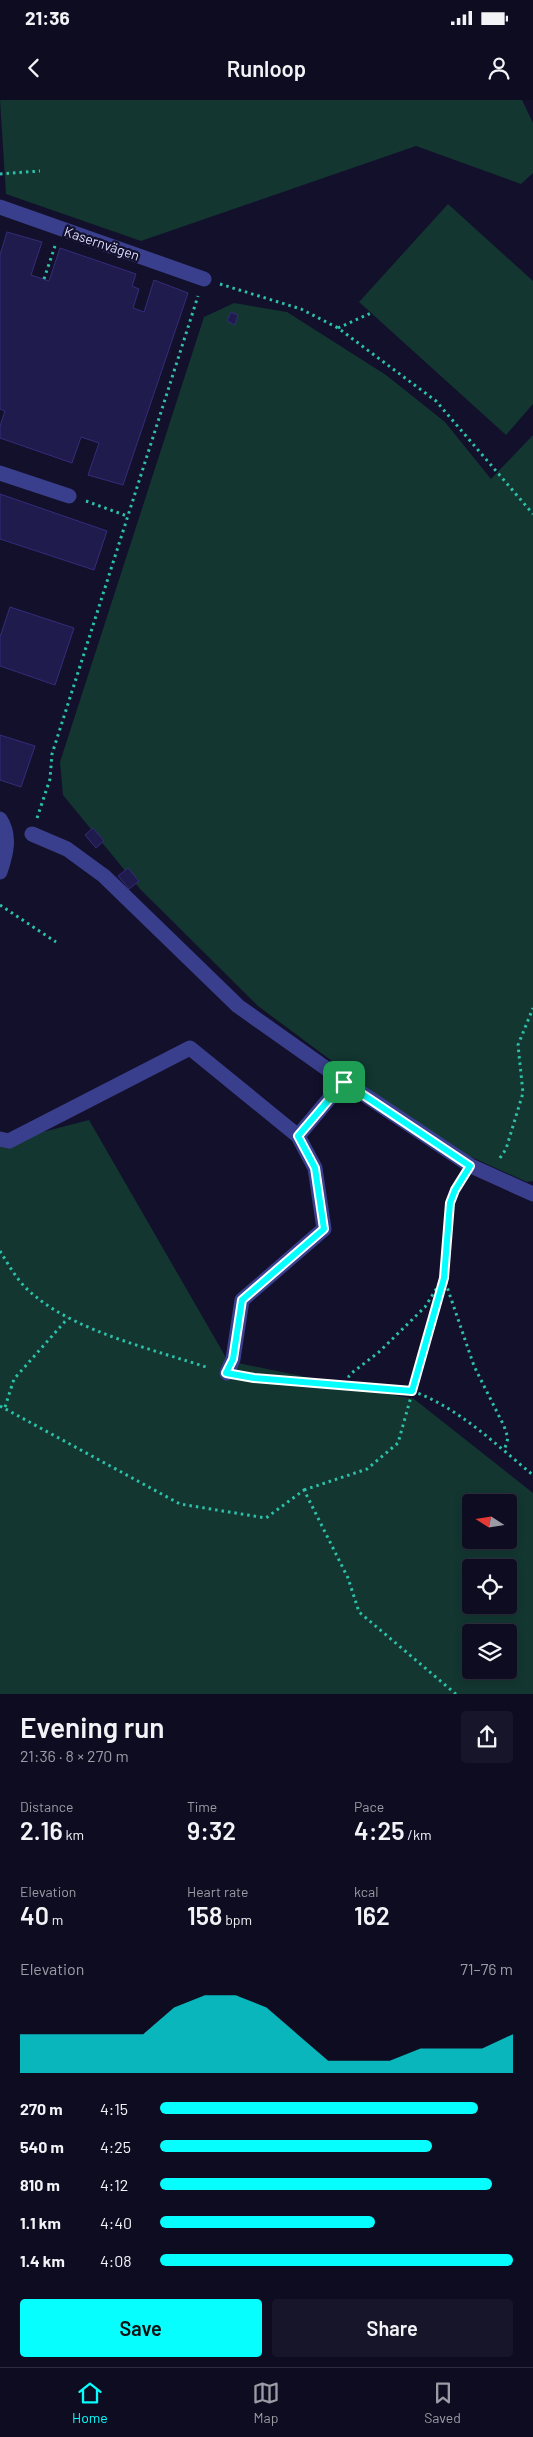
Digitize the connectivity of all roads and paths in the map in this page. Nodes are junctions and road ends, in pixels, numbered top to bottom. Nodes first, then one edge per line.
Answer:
1 (40, 171) dead end
2 (0, 174) edge
3 (0, 207) edge
4 (53, 254) dead end
5 (44, 279) dead end
6 (204, 279) junction
7 (371, 313) dead end
8 (338, 328) junction
9 (0, 473) edge
10 (68, 496) joint
11 (533, 514) edge
12 (127, 516) junction
13 (0, 819) edge
14 (32, 834) joint
15 (0, 872) edge
16 (0, 904) edge
17 (56, 942) dead end
18 (533, 1008) edge
19 (344, 1082) junction
20 (298, 1136) junction
21 (0, 1139) edge
22 (470, 1166) junction
23 (490, 1176) junction
24 (533, 1194) edge
25 (0, 1251) edge
26 (444, 1278) junction
27 (68, 1318) junction
28 (226, 1373) junction
29 (347, 1384) junction
30 (412, 1391) junction
31 (0, 1406) edge
32 (5, 1407) junction
33 (504, 1451) junction
34 (533, 1475) edge
35 (304, 1490) junction
36 (458, 1694) edge

1 - 2 path
3 - 6 street, Kasernvägen
4 - 5 path
6 - 8 path
6 - 12 path
7 - 8 path
8 - 11 path
9 - 10 street
10 - 12 path
12 - 14 path
13 - 15 street
14 - 19 street
16 - 17 path
18 - 23 path
19 - 20 street
19 - 22 street
20 - 21 street
20 - 28 street
22 - 23 street
22 - 26 path
23 - 24 street
25 - 27 path
26 - 29 path
26 - 30 path
26 - 33 path
27 - 28 path
27 - 32 path
28 - 29 path
29 - 30 path
30 - 33 path
30 - 35 path
31 - 32 path
32 - 35 path
33 - 34 path
35 - 36 path

